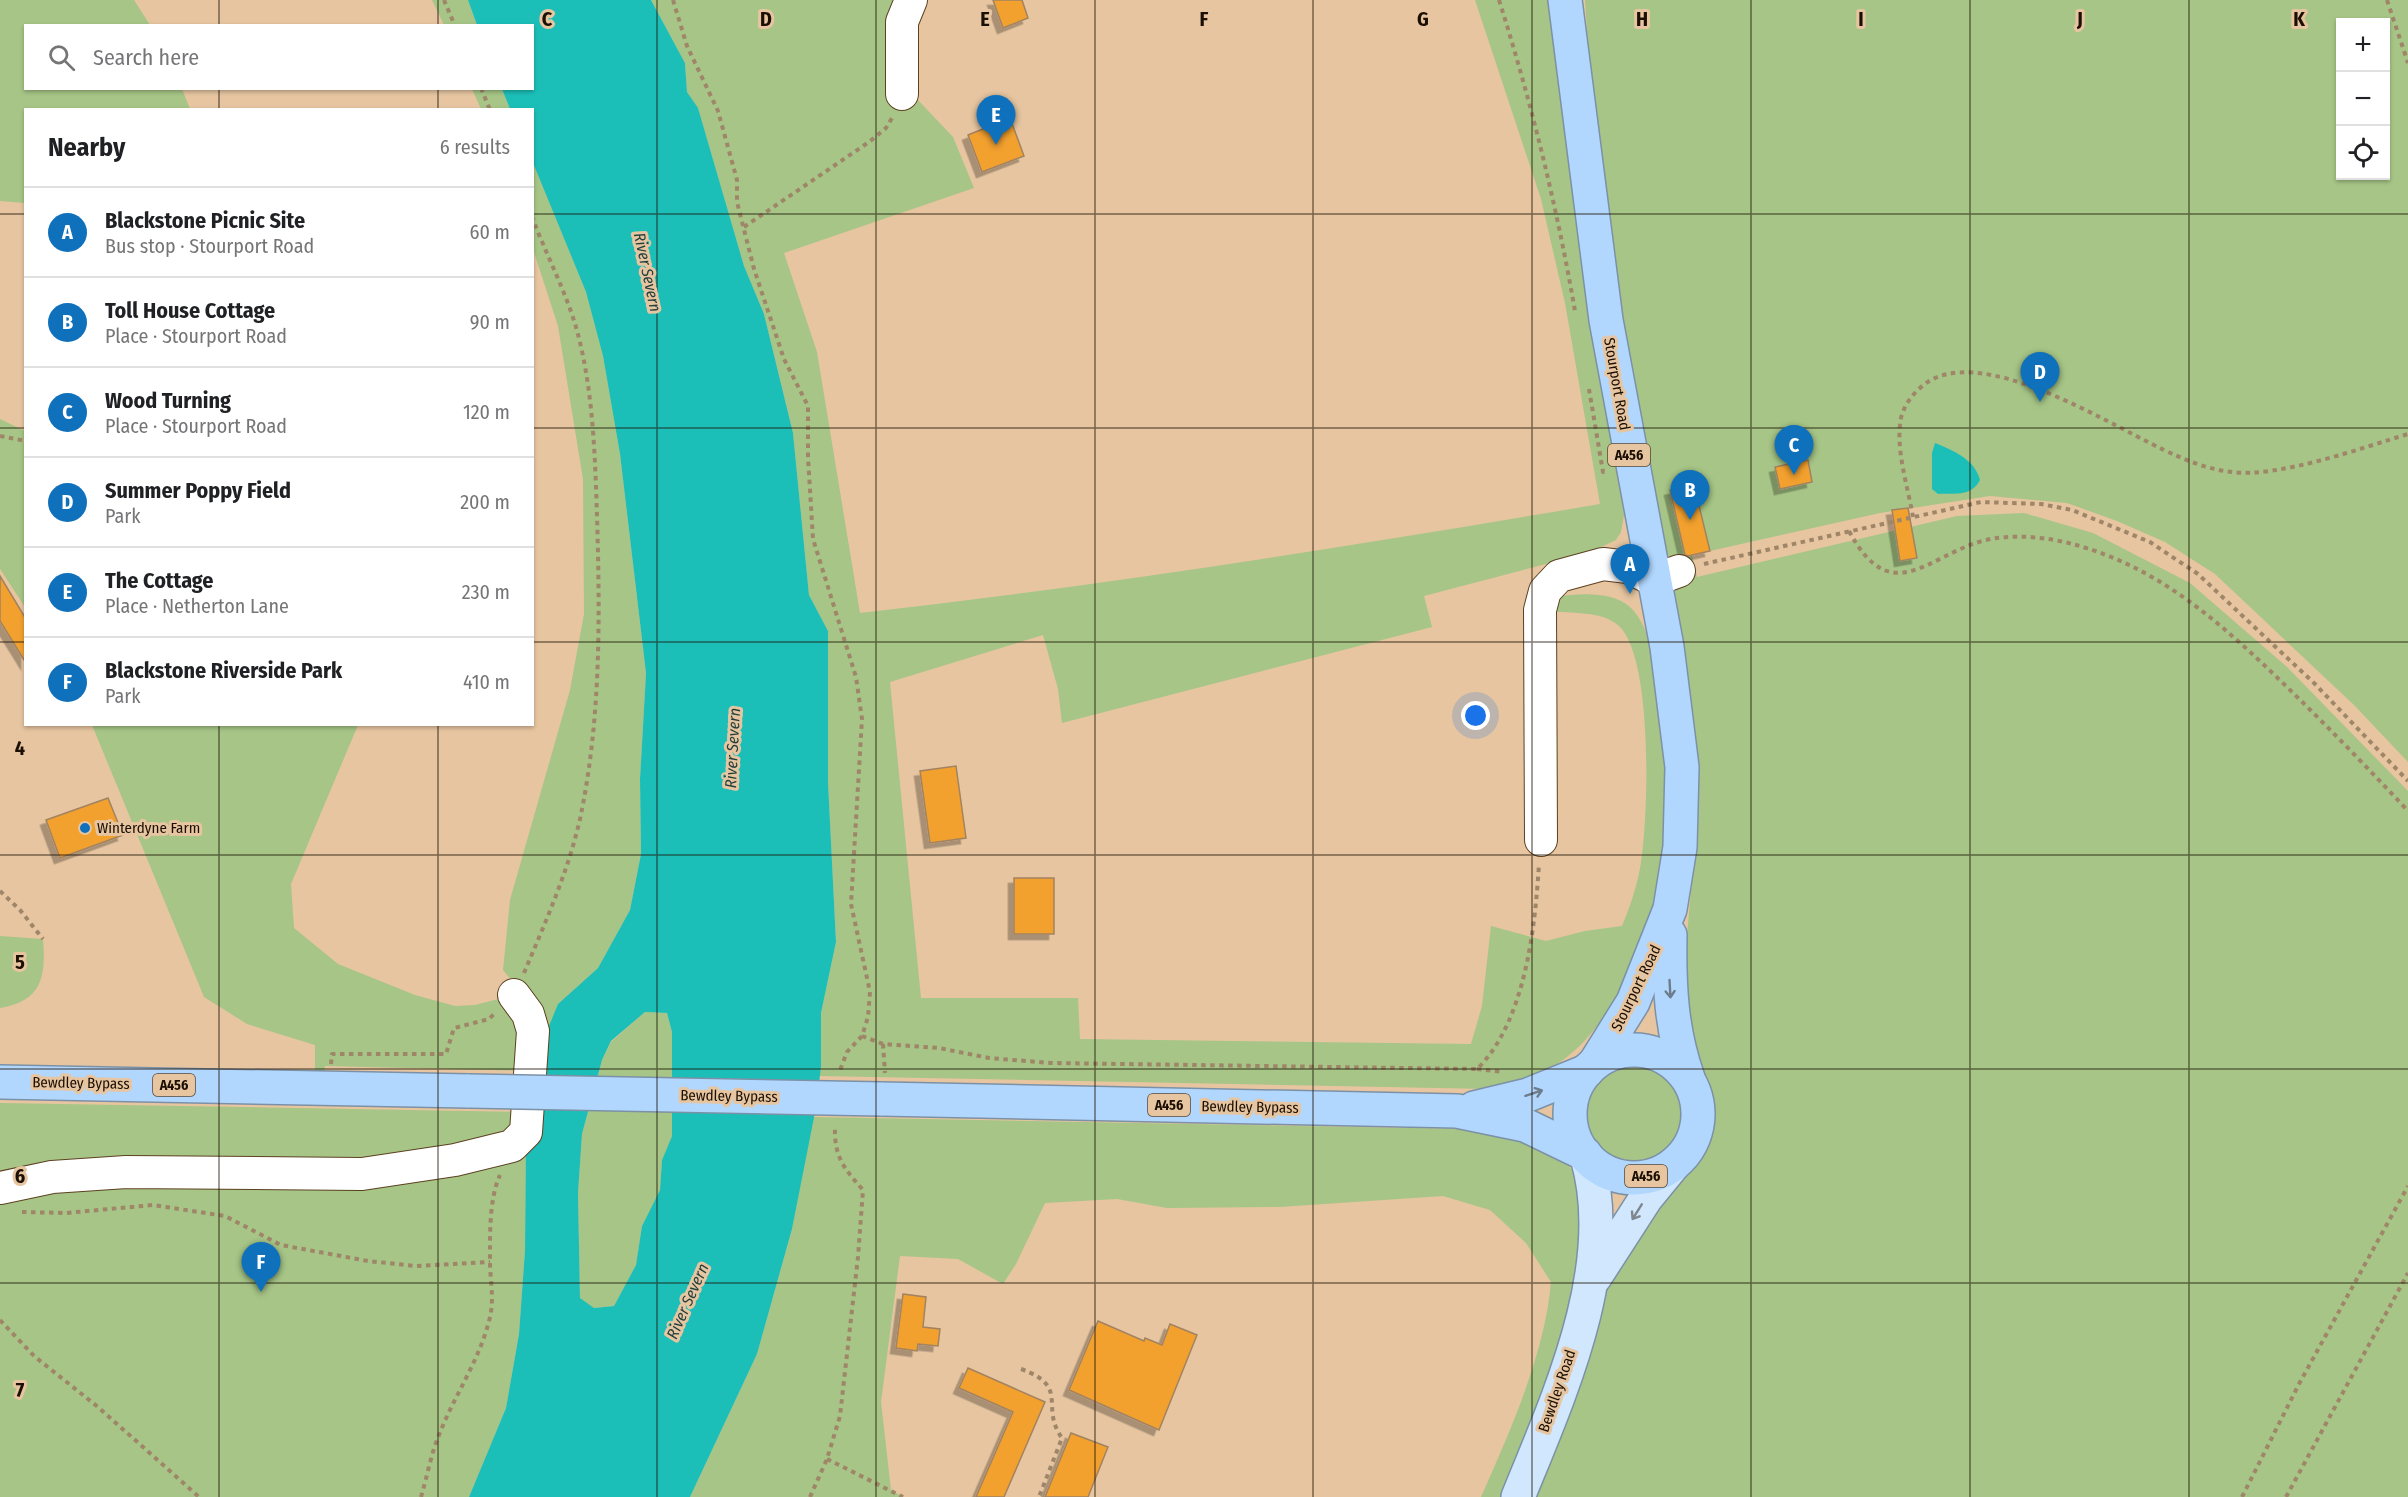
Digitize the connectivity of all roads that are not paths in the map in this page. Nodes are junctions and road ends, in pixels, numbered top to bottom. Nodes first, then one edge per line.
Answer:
1 (911, 0) edge
2 (1565, 0) edge
3 (902, 94) road end
4 (1644, 528) junction
5 (1603, 564) junction
6 (1666, 575) junction
7 (1541, 840) road end
8 (1670, 909) junction
9 (514, 995) road end
10 (1591, 1067) junction
11 (1688, 1078) junction
12 (0, 1082) edge
13 (1457, 1111) junction
14 (1586, 1156) junction
15 (1672, 1165) junction
16 (5, 1200) edge
17 (1591, 1284) junction
18 (1518, 1497) edge

1 - 3 street
2 - 4 highway, Stourport Road / A456
4 - 5 street
4 - 6 highway, Stourport Road / A456
5 - 6 street
5 - 7 street
6 - 8 highway, Stourport Road / A456
8 - 10 highway, Stourport Road / A456
8 -> 11 highway, Stourport Road / A456
9 - 16 street
10 - 11 highway, A456
13 -> 10 highway, Bewdley Bypass / A456
10 - 14 highway, A456
11 - 15 highway, A456
12 - 13 highway, Bewdley Bypass / A456, bridge
13 - 14 highway, Bewdley Bypass / A456
14 - 15 highway, A456
14 - 17 main road, Bewdley Road
15 -> 17 main road, Bewdley Road
17 - 18 main road, Bewdley Road

